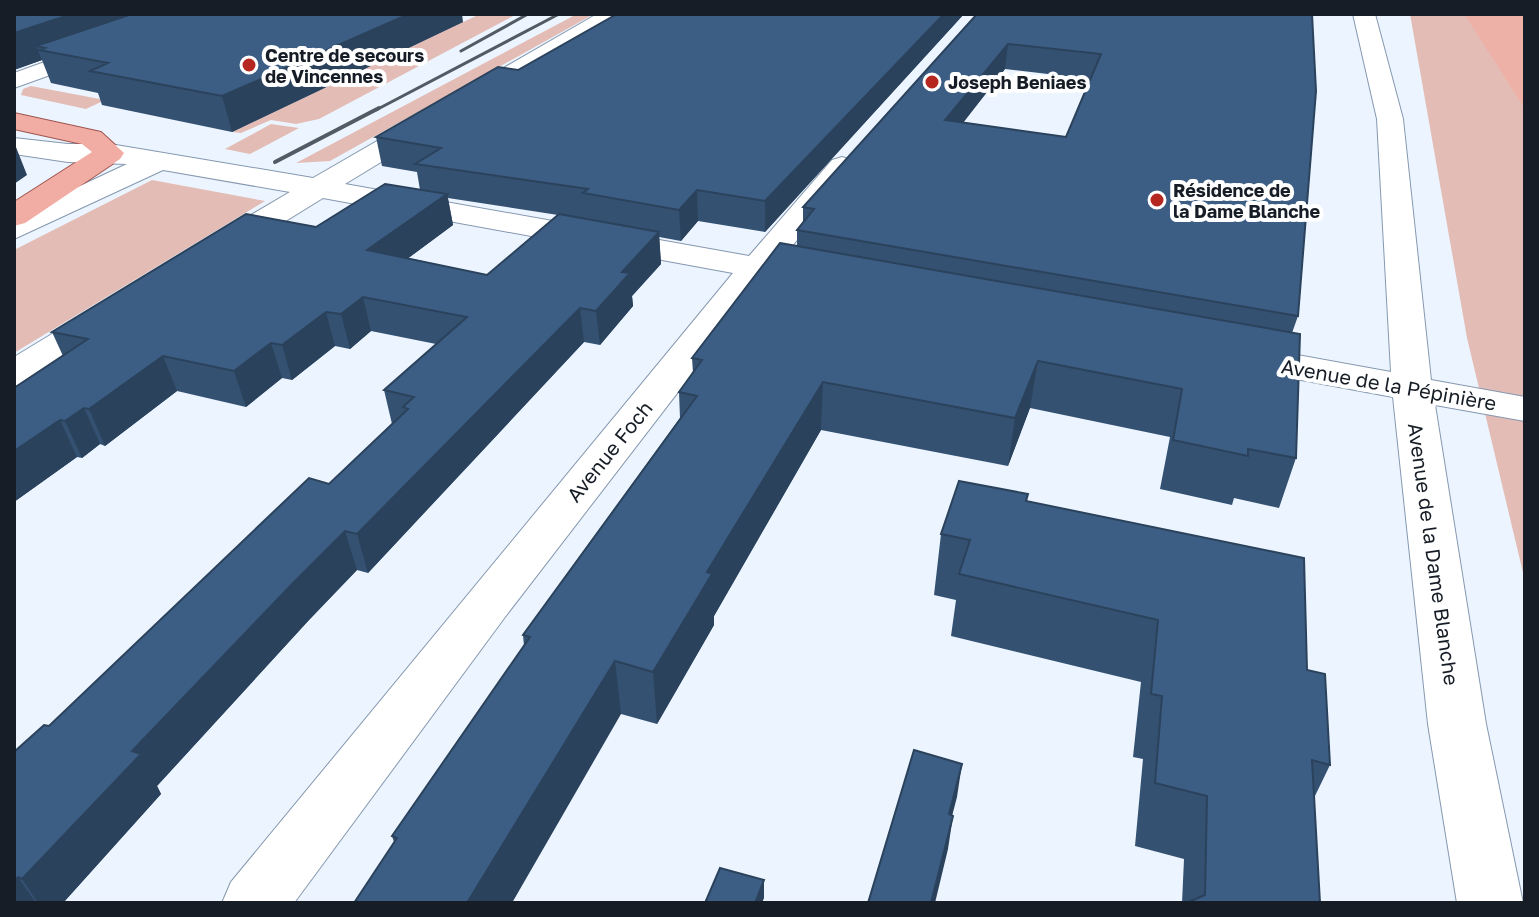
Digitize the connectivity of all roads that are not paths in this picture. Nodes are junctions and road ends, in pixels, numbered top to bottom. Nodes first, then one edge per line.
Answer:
1 (198, 14) edge
2 (613, 14) edge
3 (1364, 14) edge
4 (14, 81) edge
5 (14, 121) edge
6 (862, 145) edge
7 (14, 146) edge
8 (110, 153) junction
9 (160, 160) junction
10 (316, 187) junction
11 (14, 216) edge
12 (14, 229) edge
13 (757, 268) junction
14 (183, 270) edge
15 (851, 285) edge
16 (144, 294) edge
17 (1204, 350) edge
18 (14, 374) edge
19 (1412, 388) junction
20 (1525, 409) edge
21 (255, 903) edge
22 (1490, 903) edge

1 - 4 street
2 - 10 street
3 - 19 street, Avenue de la Dame Blanche
5 - 8 main road
6 - 13 street, Avenue Foch
7 - 8 street
8 - 9 street
8 - 11 main road
9 - 10 street
9 - 12 street
10 - 13 street
10 - 14 street
13 - 15 street
13 - 21 street, Avenue Foch
16 - 18 street
17 - 19 street, Avenue de la Pépinière
19 - 20 street, Avenue de la Pépinière
19 - 22 street, Avenue de la Dame Blanche

